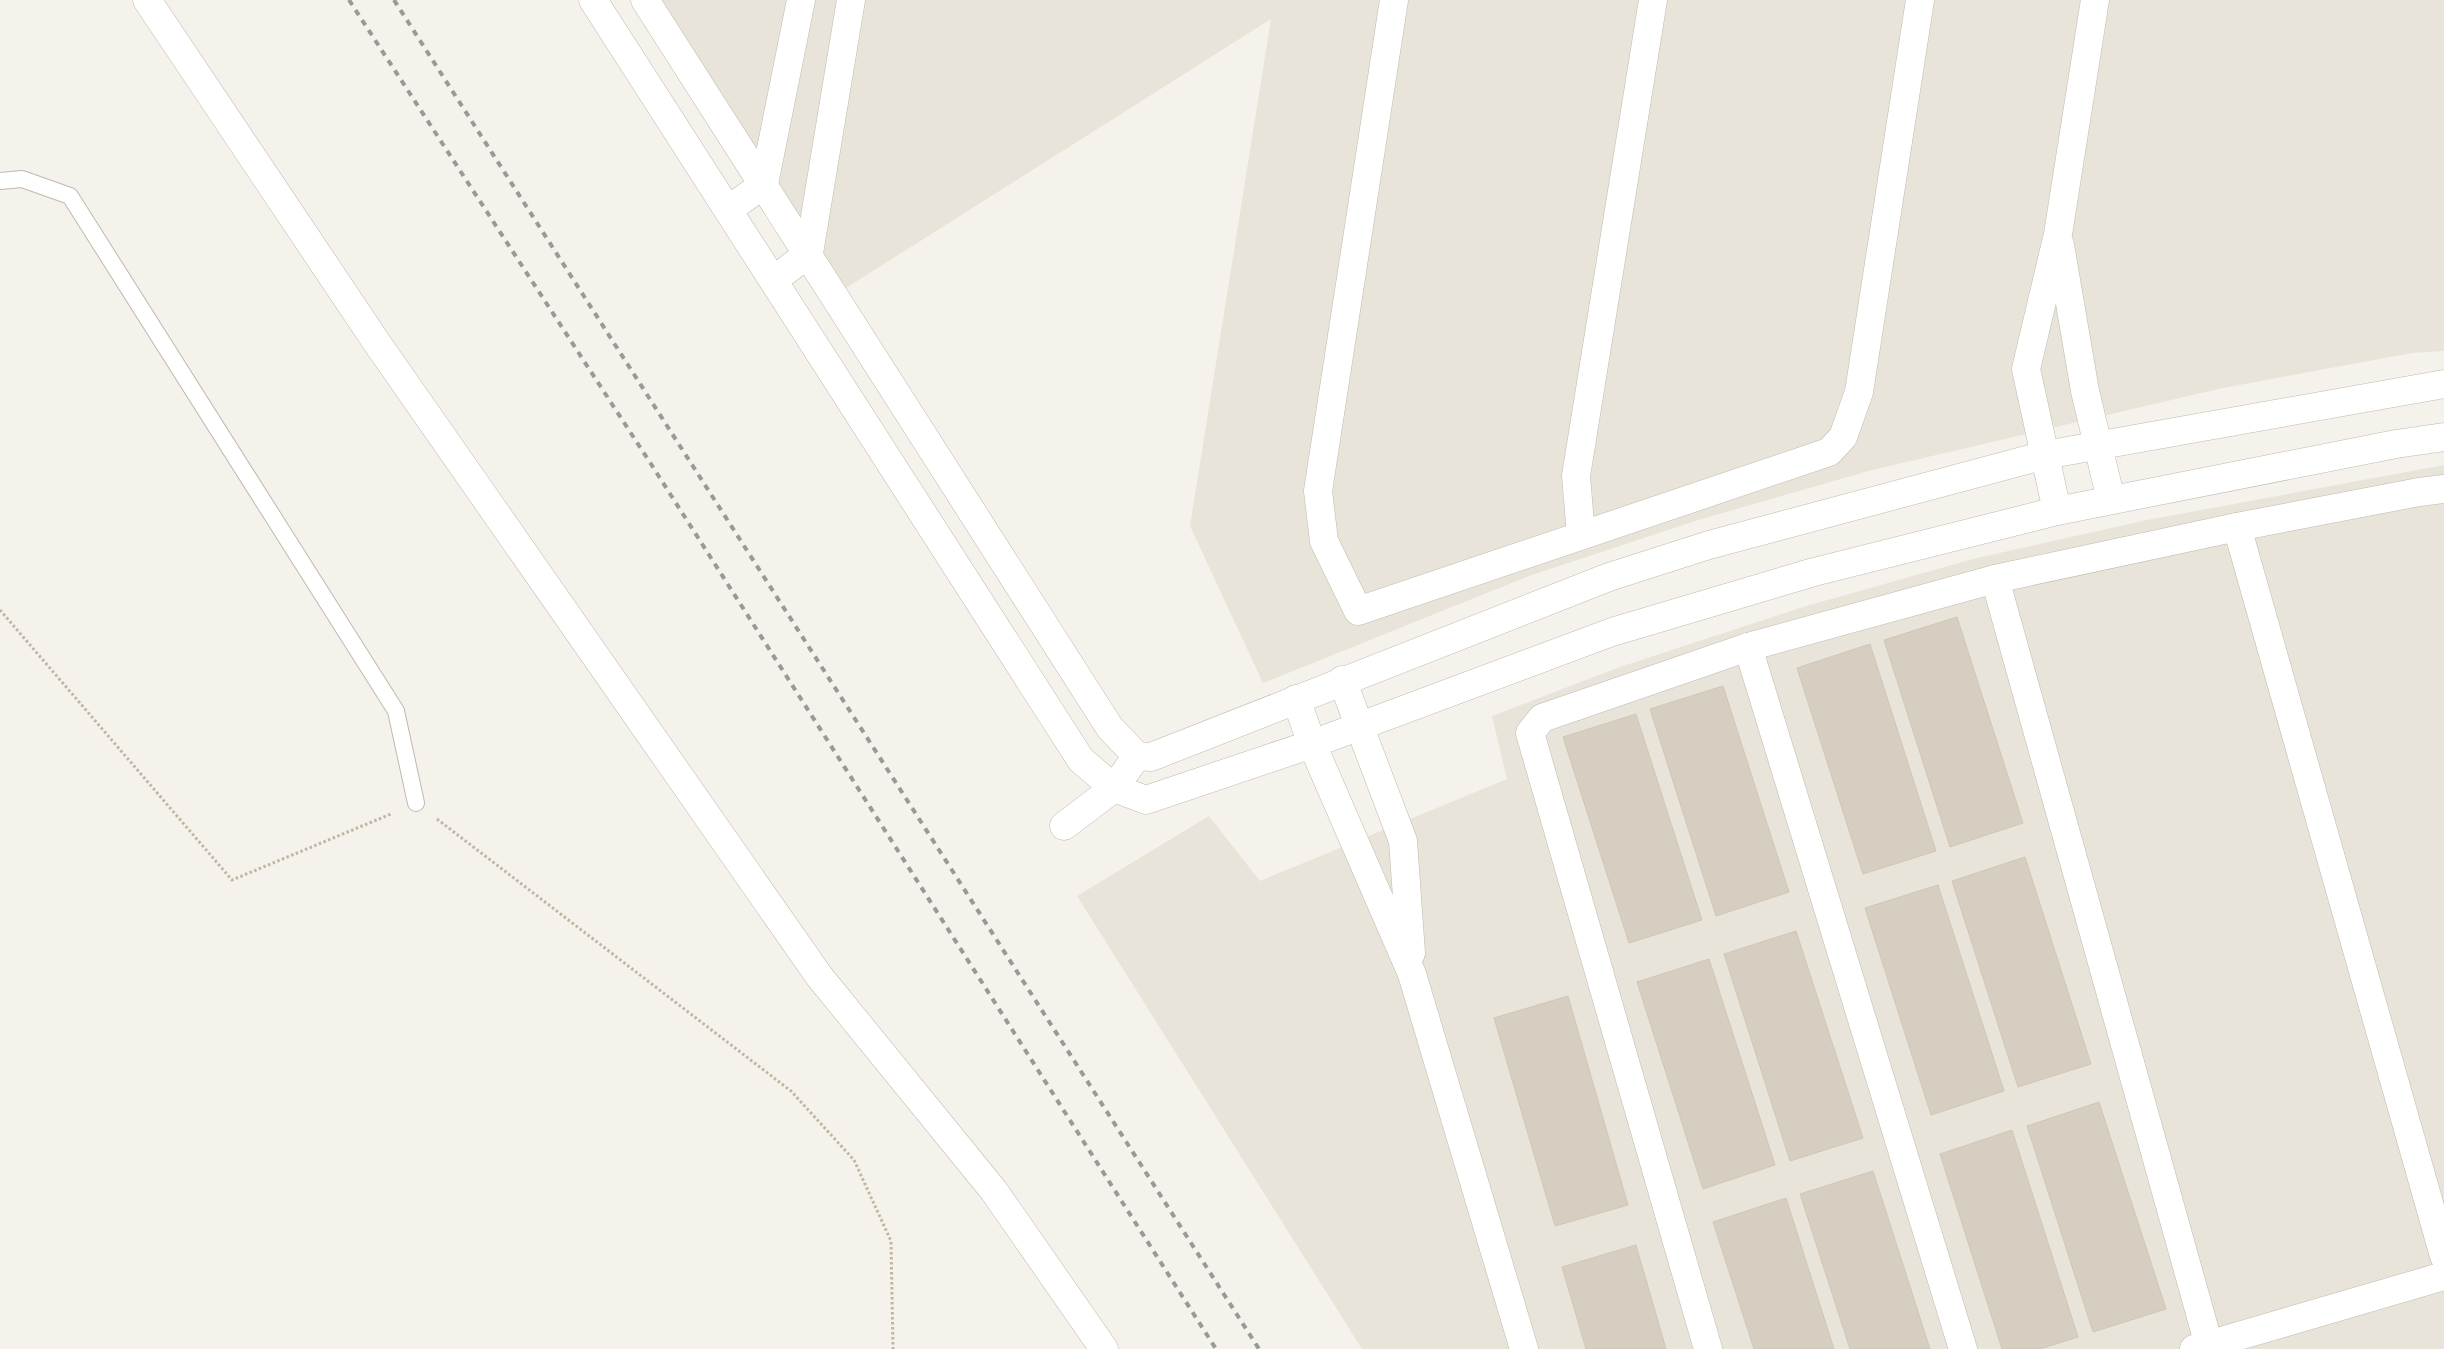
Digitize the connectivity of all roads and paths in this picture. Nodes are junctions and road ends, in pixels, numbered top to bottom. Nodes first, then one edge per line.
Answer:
1 (147, 0) edge
2 (592, 0) edge
3 (645, 0) edge
4 (801, 0) edge
5 (851, 0) edge
6 (1394, 0) edge
7 (1654, 0) edge
8 (1920, 0) edge
9 (2095, 0) edge
10 (0, 181) edge
11 (764, 184) junction
12 (728, 210) junction
13 (2058, 234) junction
14 (809, 253) junction
15 (774, 280) junction
16 (2444, 384) edge
17 (2444, 437) edge
18 (2098, 445) junction
19 (2045, 454) junction
20 (2444, 490) edge
21 (2111, 500) junction
22 (2057, 511) junction
23 (2237, 527) junction
24 (1581, 535) junction
25 (1996, 579) junction
26 (0, 610) edge
27 (1748, 647) junction
28 (1342, 680) junction
29 (1296, 699) junction
30 (1359, 727) junction
31 (1312, 744) junction
32 (1137, 756) junction
33 (1114, 788) junction
34 (416, 804) junction
35 (1064, 826) dead end
36 (1412, 974) junction
37 (2444, 1256) edge
38 (2444, 1276) edge
39 (2204, 1348) edge
40 (893, 1349) edge
41 (1104, 1349) edge
42 (1524, 1349) edge
43 (1708, 1349) edge
44 (1963, 1349) edge

1 - 41 street
2 - 12 street
3 - 11 street
4 - 11 street
5 - 14 street
6 - 24 street
7 - 24 street
8 - 24 street
9 - 13 street
10 - 34 lane
11 - 12 street
11 - 14 street
12 - 15 street
13 - 18 street
13 - 19 street
14 - 15 street
14 - 32 street
15 - 33 street
16 - 18 street
17 - 21 street
18 - 19 street
18 - 21 street
19 - 22 street
19 - 28 street
20 - 23 street
21 - 22 street
22 - 30 street
23 - 25 street
23 - 37 street
25 - 27 street
25 - 39 street
26 - 34 path
27 - 43 street
27 - 44 street
28 - 29 street
28 - 30 street
29 - 31 street
29 - 32 street
30 - 31 street
30 - 36 street
31 - 33 street
31 - 36 street
32 - 33 street
33 - 35 street
34 - 40 path
36 - 42 street
38 - 39 street

